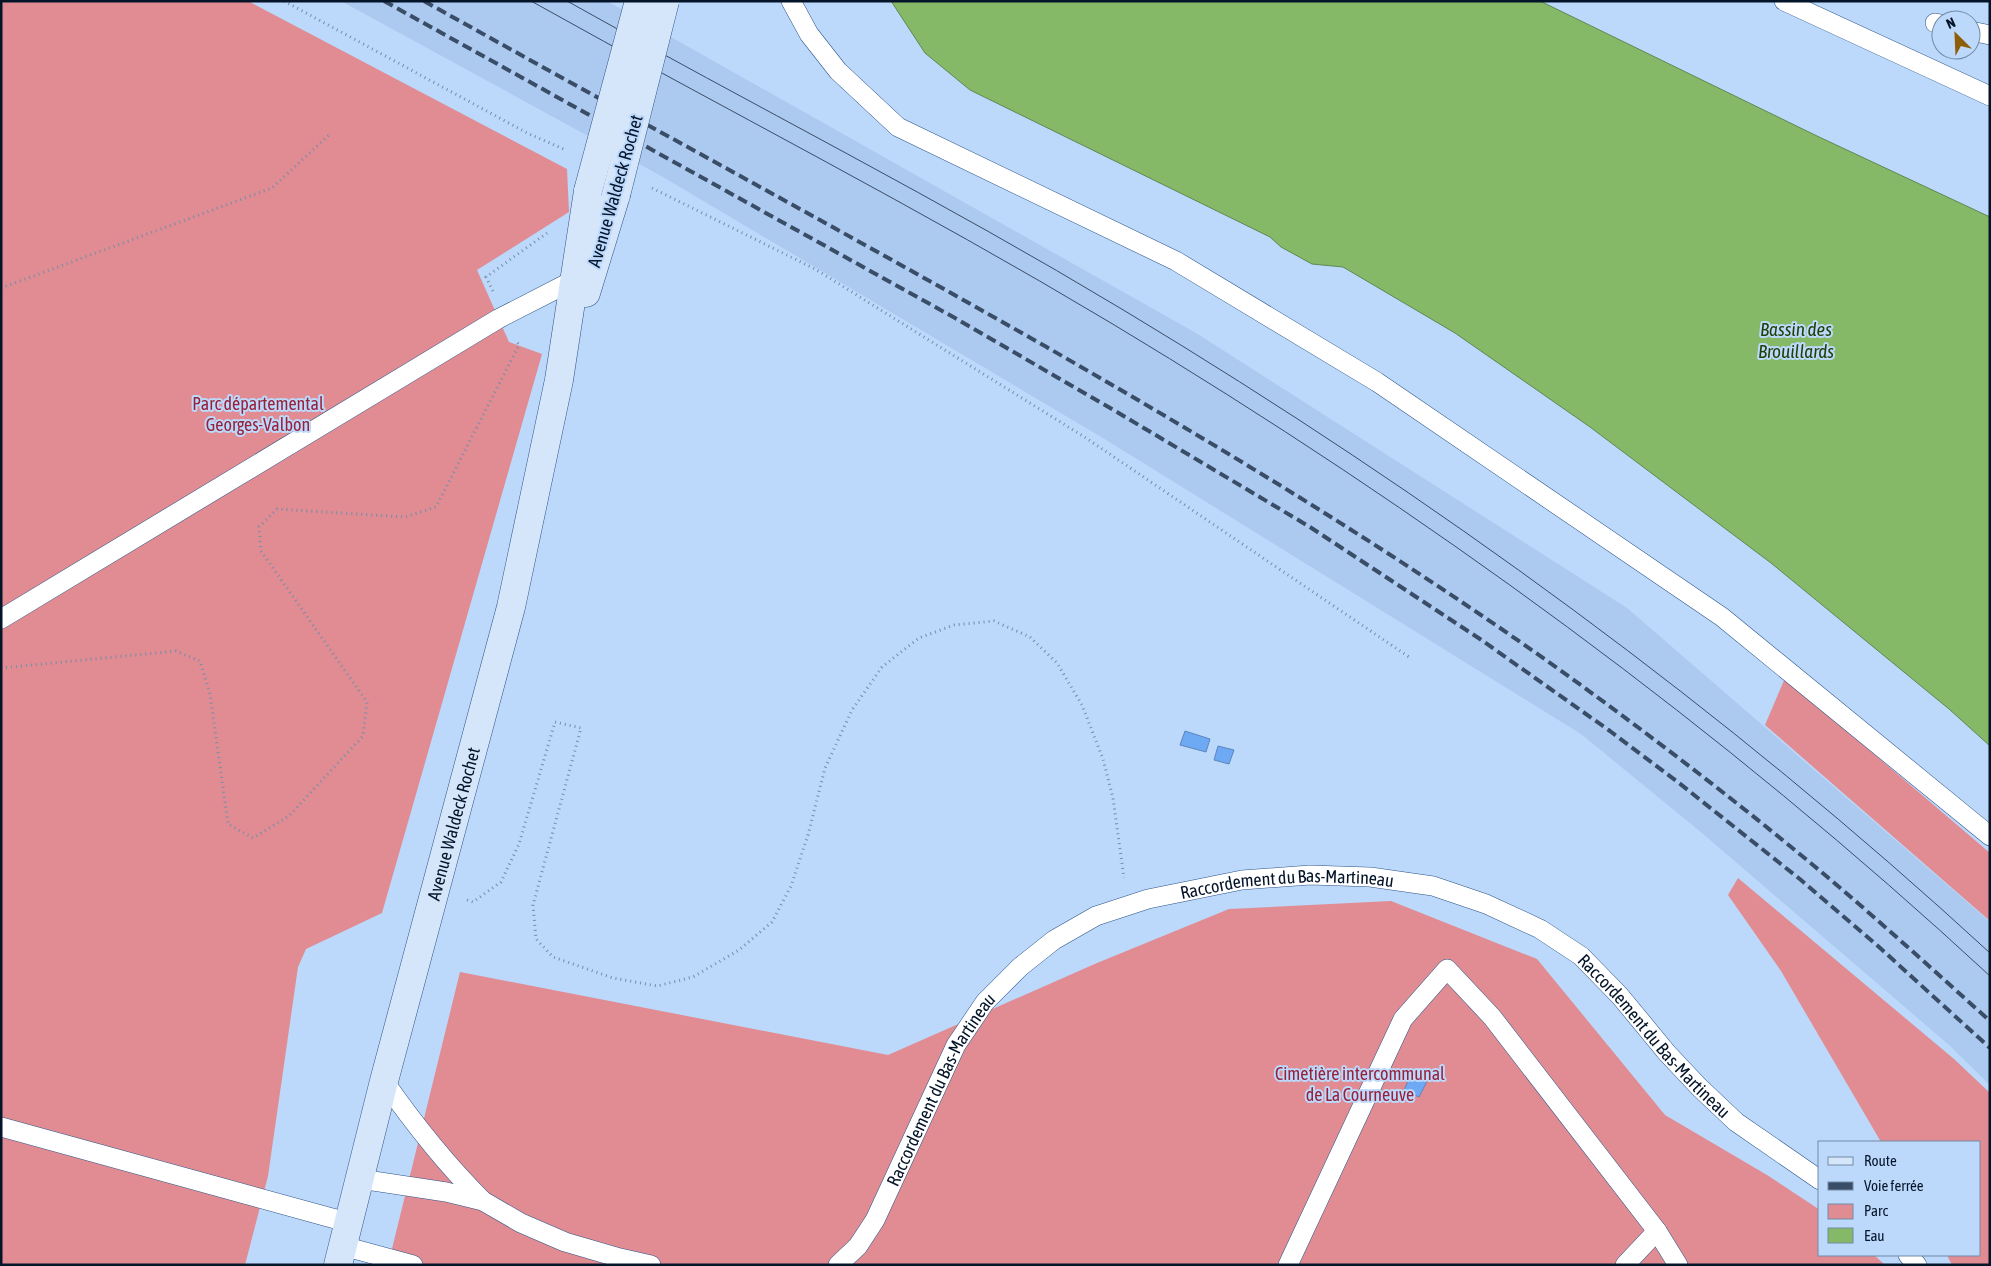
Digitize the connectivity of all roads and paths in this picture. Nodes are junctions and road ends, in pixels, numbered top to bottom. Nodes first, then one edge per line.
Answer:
1 (284, 1) edge
2 (639, 1) edge
3 (665, 1) edge
4 (791, 1) edge
5 (1784, 1) edge
6 (1990, 96) edge
7 (332, 133) dead end
8 (573, 153) dead end
9 (644, 184) dead end
10 (583, 223) junction
11 (574, 280) junction
12 (1, 288) edge
13 (505, 316) junction
14 (559, 380) junction
15 (1, 619) edge
16 (1409, 657) dead end
17 (1, 668) edge
18 (1990, 836) edge
19 (434, 893) junction
20 (1127, 906) junction
21 (384, 1081) junction
22 (1, 1127) edge
23 (360, 1178) junction
24 (1818, 1179) edge
25 (483, 1201) junction
26 (1657, 1231) junction
27 (344, 1244) edge
28 (414, 1265) edge
29 (651, 1265) edge
30 (838, 1265) edge
31 (1288, 1265) edge
32 (1625, 1265) edge
33 (1678, 1265) edge

1 - 8 path
2 - 10 main road, Avenue Waldeck Rochet, bridge
3 - 14 main road, Avenue Waldeck Rochet, bridge
4 - 18 lane
5 - 6 lane
7 - 12 path
9 - 16 path
10 - 11 main road, Avenue Waldeck Rochet
10 - 13 path
11 - 13 lane
11 - 14 main road, Avenue Waldeck Rochet
13 - 15 lane
13 - 17 path
14 - 19 main road, Avenue Waldeck Rochet
19 - 20 path
19 - 21 main road, Avenue Waldeck Rochet
20 - 24 lane, Raccordement du Bas-Martineau
20 - 30 lane, Raccordement du Bas-Martineau
21 - 23 main road, Avenue Waldeck Rochet
21 - 25 lane
22 - 27 lane
23 - 25 lane
23 - 27 main road, Avenue Waldeck Rochet
25 - 29 lane
26 - 31 lane
26 - 32 lane
26 - 33 lane
27 - 28 lane

